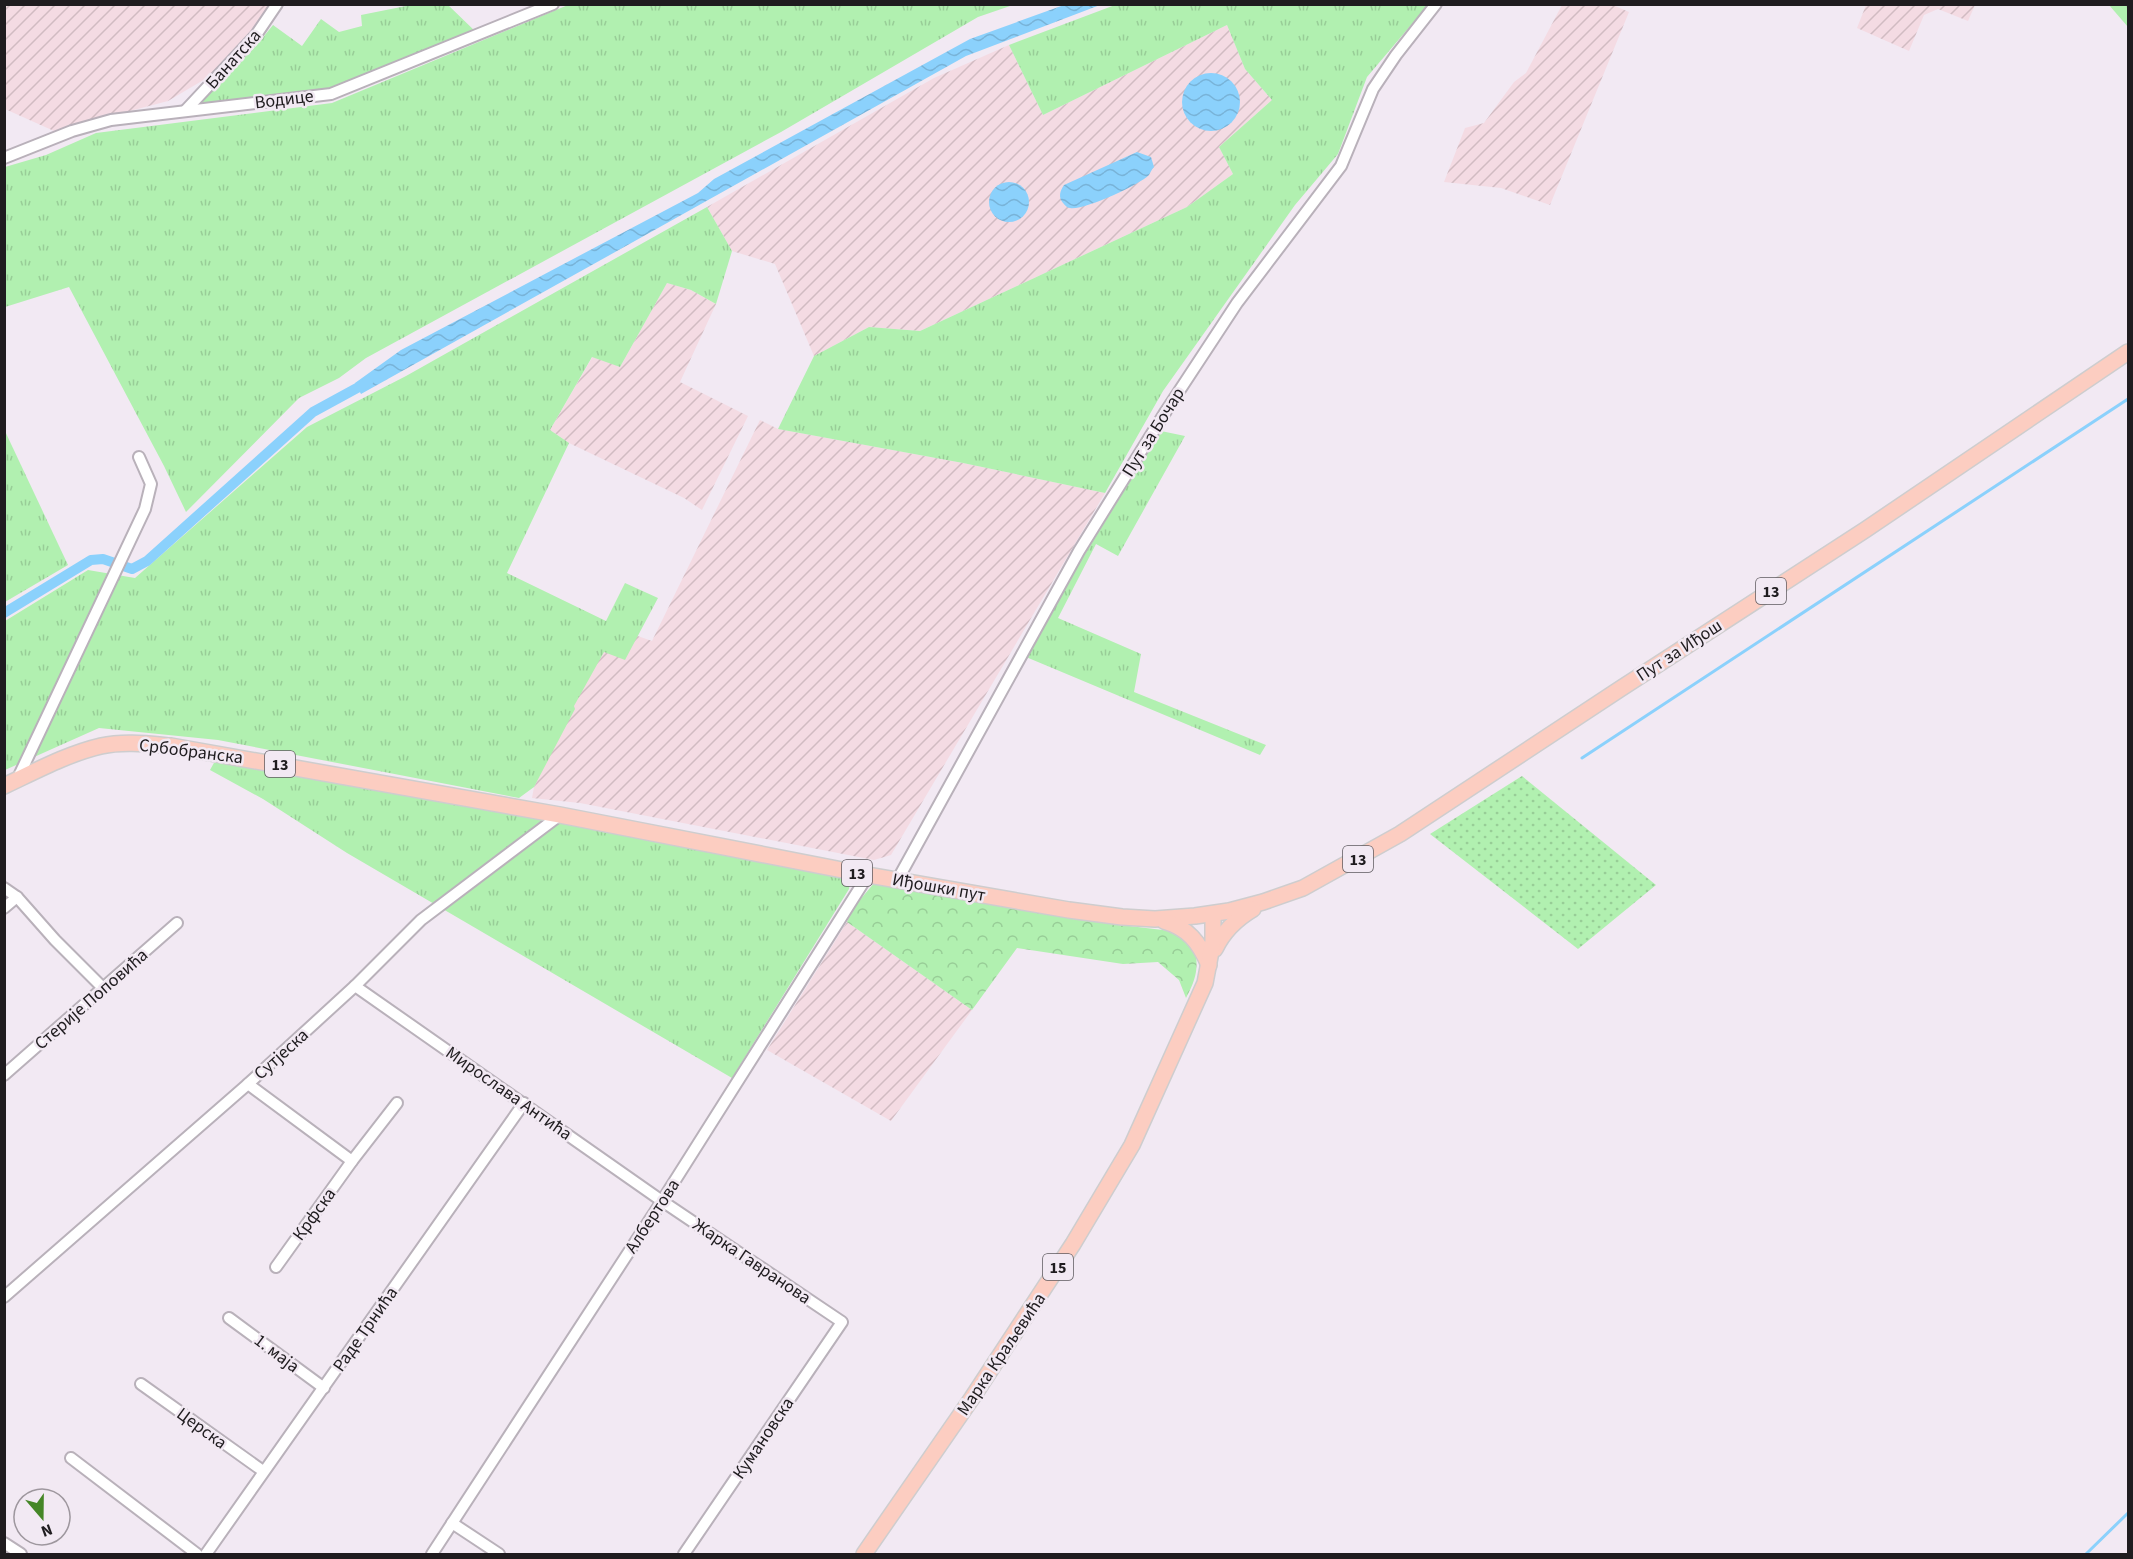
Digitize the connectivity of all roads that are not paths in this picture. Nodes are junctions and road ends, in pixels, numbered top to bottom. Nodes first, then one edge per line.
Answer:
1 (277, 4) edge
2 (553, 4) edge
3 (1436, 4) edge
4 (185, 111) junction
5 (4, 158) edge
6 (2128, 352) edge
7 (139, 457) dead end
8 (11, 783) edge
9 (560, 814) junction
10 (868, 875) junction
11 (898, 879) junction
12 (4, 888) edge
13 (18, 897) junction
14 (1263, 902) junction
15 (4, 908) edge
16 (1213, 914) junction
17 (1155, 919) junction
18 (177, 923) dead end
19 (1210, 962) junction
20 (355, 986) junction
21 (102, 987) junction
22 (4, 1075) edge
23 (248, 1084) junction
24 (397, 1103) dead end
25 (524, 1104) junction
26 (352, 1161) junction
27 (662, 1201) junction
28 (276, 1268) dead end
29 (4, 1297) edge
30 (229, 1318) dead end
31 (842, 1322) joint
32 (141, 1384) dead end
33 (324, 1388) junction
34 (71, 1458) dead end
35 (263, 1472) junction
36 (452, 1523) junction
37 (4, 1543) edge
38 (21, 1554) edge
39 (197, 1554) edge
40 (206, 1554) edge
41 (432, 1554) edge
42 (499, 1554) edge
43 (684, 1554) edge
44 (864, 1554) edge

1 - 4 street, Банатска
2 - 4 street, Водице
3 - 11 street, Пут за Бочар
4 - 5 street, Водице
6 - 14 main road, Пут за Иђош / 13
7 - 8 street
8 - 9 main road, Србобранска / 13
9 - 10 main road, Иђошки пут / 13
9 - 20 street, Сутјеска
10 - 11 main road, Иђошки пут / 13
10 - 27 street, Албертова
11 - 17 main road, Иђошки пут / 13
12 - 13 street
13 - 15 street
13 - 21 street
14 - 16 main road, Пут за Иђош / 13
14 - 19 main road
16 - 17 main road, Иђошки пут / 13
16 - 19 main road, Марка Краљевића / 15
17 - 19 main road
18 - 21 street, Стерије Поповића
19 - 44 main road, Марка Краљевића / 15
20 - 23 street, Сутјеска
20 - 25 street, Мирослава Антића
21 - 22 street, Стерије Поповића
23 - 26 street
23 - 29 street, Сутјеска
24 - 26 street, Крфска
25 - 27 street, Мирослава Антића
25 - 33 street, Раде Трнића
26 - 28 street, Крфска
27 - 31 street, Жарка Гавранова
27 - 36 street, Албертова
30 - 33 street, 1. маја
31 - 43 street, Кумановска
32 - 35 street, Церска
33 - 35 street, Раде Трнића
34 - 39 street
35 - 40 street, Раде Трнића
36 - 41 street, Албертова
36 - 42 street
37 - 38 street

